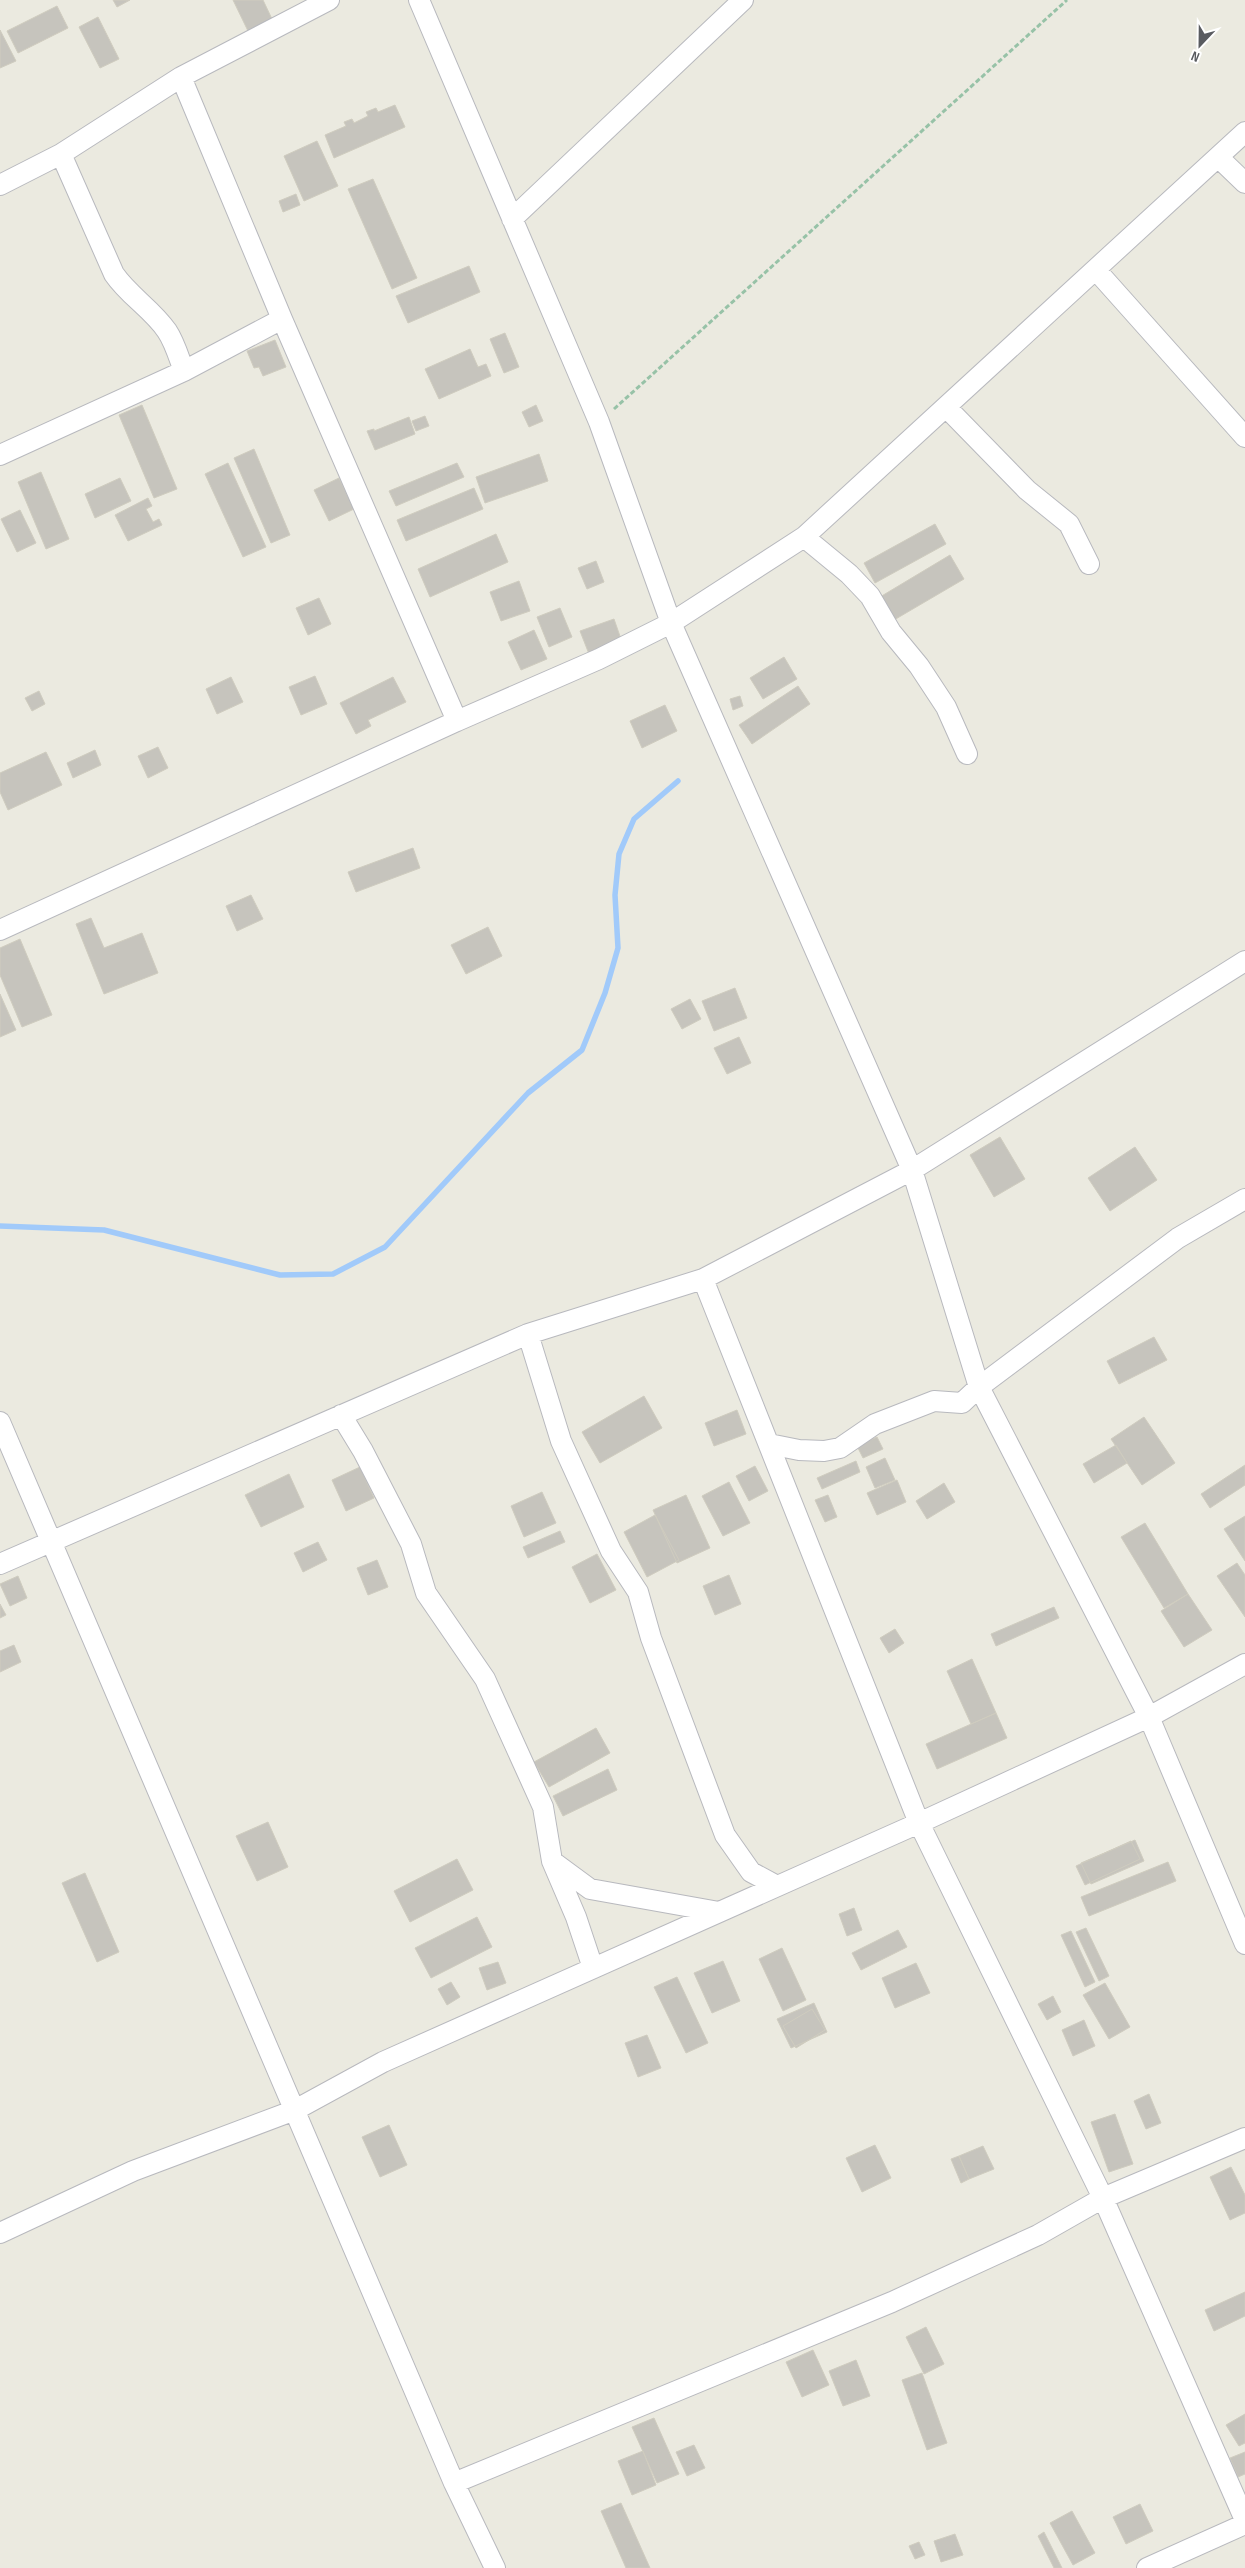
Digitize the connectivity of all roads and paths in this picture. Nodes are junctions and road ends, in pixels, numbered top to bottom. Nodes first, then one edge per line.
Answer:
1 (329, 0) edge
2 (419, 0) edge
3 (743, 0) edge
4 (1068, 0) edge
5 (181, 77) junction
6 (1245, 132) edge
7 (61, 154) junction
8 (1218, 157) junction
9 (1245, 183) edge
10 (0, 186) edge
11 (512, 219) junction
12 (1096, 270) junction
13 (282, 319) junction
14 (184, 371) junction
15 (946, 407) junction
16 (599, 422) junction
17 (1245, 436) edge
18 (0, 455) edge
19 (804, 537) junction
20 (1089, 564) dead end
21 (671, 623) junction
22 (457, 720) junction
23 (967, 754) dead end
24 (0, 930) edge
25 (1245, 961) edge
26 (912, 1170) junction
27 (1245, 1199) edge
28 (703, 1279) junction
29 (528, 1334) junction
30 (980, 1387) junction
31 (341, 1415) junction
32 (0, 1422) edge
33 (769, 1444) junction
34 (49, 1540) junction
35 (0, 1564) edge
36 (1245, 1664) edge
37 (1148, 1716) junction
38 (919, 1822) junction
39 (552, 1861) junction
40 (777, 1886) junction
41 (719, 1912) junction
42 (1245, 1944) edge
43 (593, 1968) junction
44 (295, 2110) junction
45 (1245, 2138) edge
46 (1103, 2198) junction
47 (0, 2233) edge
48 (454, 2483) junction
49 (1245, 2520) edge
50 (1245, 2524) edge
51 (495, 2568) edge
52 (1147, 2568) edge

1 - 5 street
2 - 11 street
3 - 11 street
4 - 16 path
5 - 7 street
5 - 13 street
6 - 8 street
7 - 10 street
7 - 14 street
8 - 9 street
8 - 12 street
11 - 16 street
12 - 15 street
12 - 17 street
13 - 14 street
13 - 22 street
14 - 18 street
15 - 19 street
15 - 20 street
16 - 21 street
19 - 21 street
19 - 23 street
21 - 22 street
21 - 26 street
22 - 24 street
25 - 26 street
26 - 28 street
26 - 30 street
27 - 30 street
28 - 29 street
28 - 33 street
29 - 31 street
29 - 40 street
30 - 33 street
30 - 37 street
31 - 34 street
31 - 39 street
32 - 34 street
33 - 38 street
34 - 35 street
34 - 44 street
36 - 37 street
37 - 38 street
37 - 42 street
38 - 40 street
38 - 46 street
39 - 41 street
39 - 43 street
40 - 41 street
41 - 43 street
43 - 44 street
44 - 47 street
44 - 48 street
45 - 46 street
46 - 48 street
46 - 49 street
48 - 51 street
50 - 52 street

